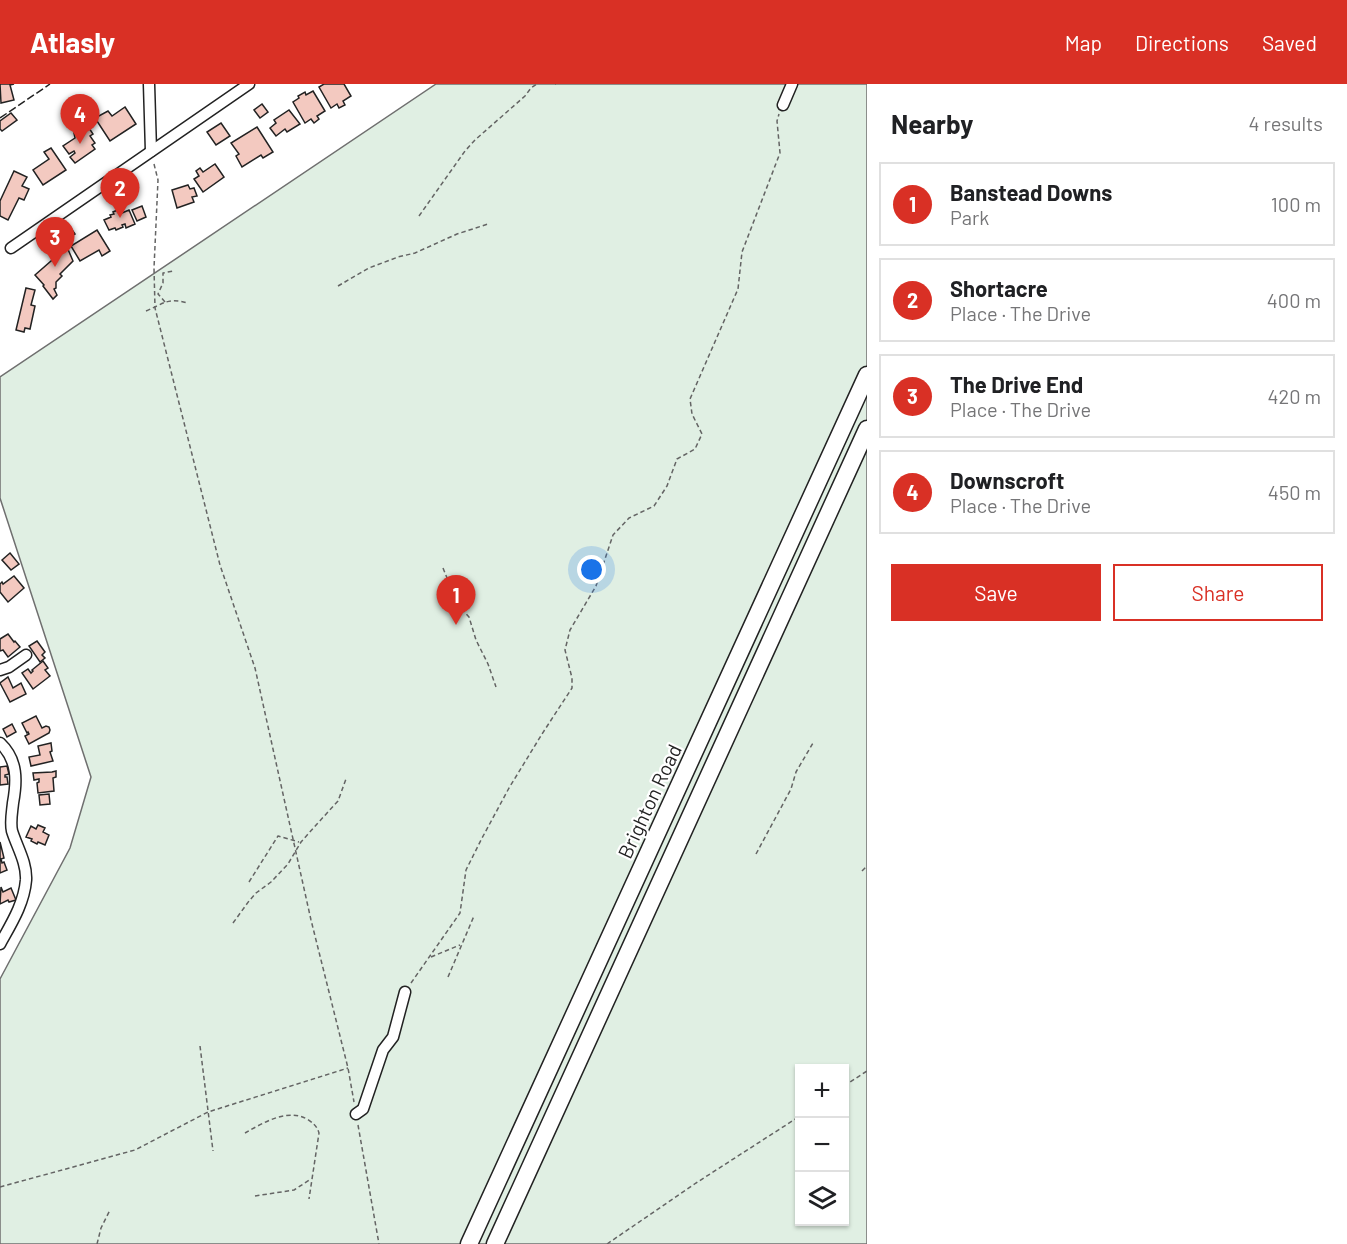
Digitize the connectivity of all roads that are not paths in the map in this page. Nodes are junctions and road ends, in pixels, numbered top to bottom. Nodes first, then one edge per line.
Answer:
1 (149, 84) edge
2 (249, 84) edge
3 (792, 84) edge
4 (783, 105) road end
5 (151, 151) junction
6 (11, 248) dead end
7 (867, 375) edge
8 (867, 429) edge
9 (26, 655) dead end
10 (0, 670) edge
11 (0, 743) edge
12 (0, 944) edge
13 (405, 992) road end
14 (356, 1113) road end
15 (469, 1244) edge
16 (495, 1244) edge

1 - 5 street
2 - 5 street
3 - 4 street
5 - 6 street
7 - 15 highway, Brighton Road
8 - 16 highway
9 - 10 street
11 - 12 street
13 - 14 street

